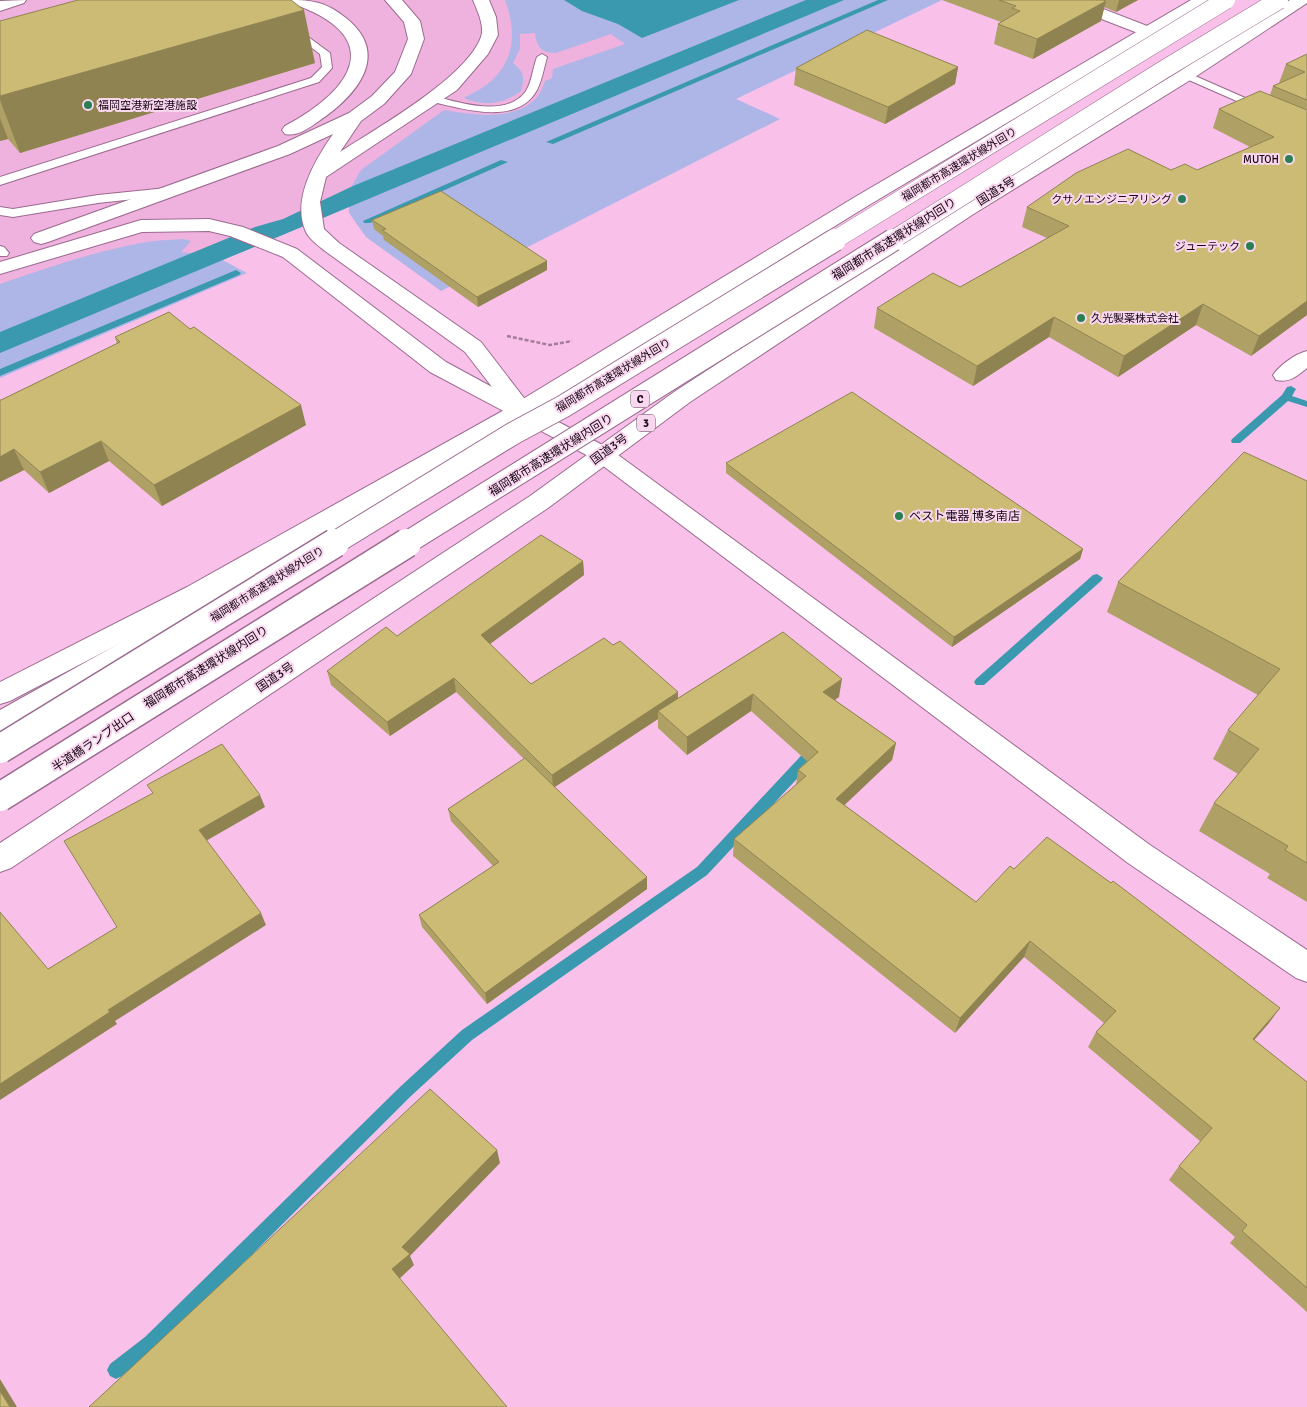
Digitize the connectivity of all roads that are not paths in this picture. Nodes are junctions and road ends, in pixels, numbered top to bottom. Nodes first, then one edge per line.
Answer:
1 (17, 0) edge
2 (297, 0) edge
3 (393, 0) edge
4 (481, 0) edge
5 (1066, 0) edge
6 (1202, 0) edge
7 (1226, 0) edge
8 (1279, 0) edge
9 (1301, 0) edge
10 (0, 6) edge
11 (283, 21) dead end
12 (1149, 32) junction
13 (542, 57) dead end
14 (1186, 75) junction
15 (433, 99) junction
16 (355, 117) junction
17 (1307, 129) edge
18 (317, 177) junction
19 (207, 178) junction
20 (0, 181) edge
21 (167, 192) junction
22 (0, 212) edge
23 (1, 256) edge
24 (1307, 358) edge
25 (1284, 375) dead end
26 (518, 422) junction
27 (602, 454) junction
28 (185, 680) junction
29 (0, 694) edge
30 (0, 723) edge
31 (0, 748) edge
32 (0, 797) edge
33 (0, 804) edge
34 (0, 859) edge
35 (1307, 968) edge

1 - 10 main road
2 - 19 main road
3 - 16 main road
4 - 15 main road
5 - 12 main road
6 - 12 main road
7 - 26 main road, 福岡都市高速環状線外回り, bridge
8 - 28 main road, 福岡都市高速環状線内回り / C, bridge
9 - 14 main road, 国道3号 / 3
11 - 20 lane
12 - 26 main road
13 - 15 lane
14 - 17 lane
14 - 27 main road, 国道3号 / 3
15 - 18 main road
16 - 18 main road
16 - 19 main road
18 - 26 main road
19 - 21 main road
21 - 22 lane
21 - 23 main road
23 - 26 main road
24 - 25 main road
26 - 27 main road
26 - 29 main road
26 - 30 main road, bridge
26 - 31 main road, 福岡都市高速環状線外回り, bridge
27 - 34 main road, 国道3号 / 3
27 - 35 main road
28 - 32 main road, 福岡都市高速環状線内回り / C, bridge
28 - 33 main road, 半道橋ランプ出口, bridge

